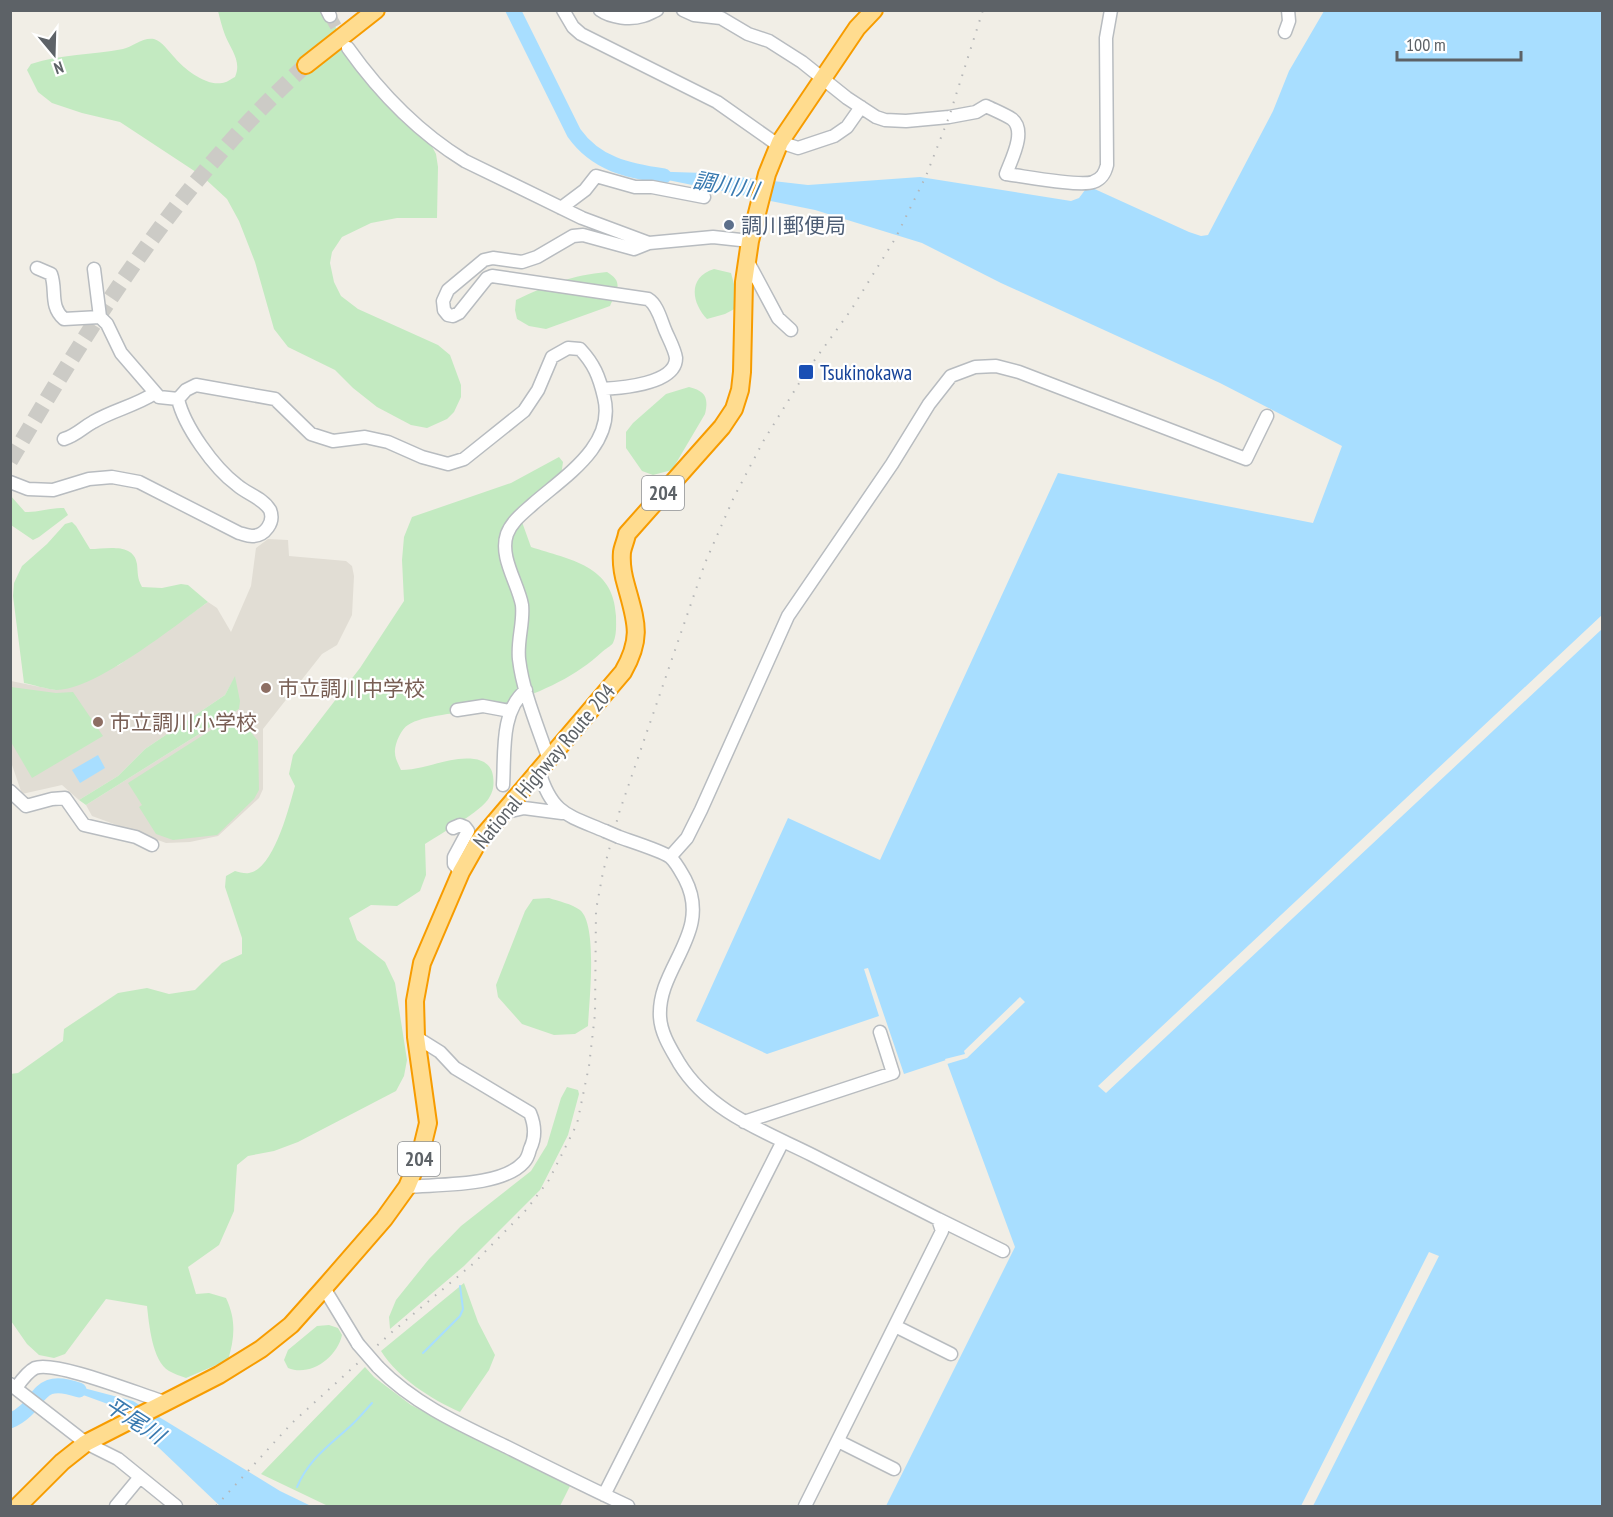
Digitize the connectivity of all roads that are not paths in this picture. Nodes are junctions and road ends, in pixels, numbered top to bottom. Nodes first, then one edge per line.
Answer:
1 (366, 10) edge
2 (376, 10) edge
3 (563, 10) edge
4 (600, 10) edge
5 (657, 10) edge
6 (683, 10) edge
7 (874, 10) edge
8 (1111, 10) edge
9 (1288, 10) edge
10 (1285, 32) dead end
11 (348, 48) tunnel mouth
12 (823, 78) junction
13 (861, 107) junction
14 (779, 143) junction
15 (704, 196) dead end
16 (561, 208) junction
17 (750, 241) junction
18 (649, 243) junction
19 (747, 260) junction
20 (37, 268) dead end
21 (94, 269) dead end
22 (100, 317) junction
23 (791, 330) dead end
24 (602, 389) junction
25 (155, 393) junction
26 (178, 399) junction
27 (1267, 416) dead end
28 (64, 439) dead end
29 (10, 482) edge
30 (526, 690) junction
31 (457, 710) dead end
32 (510, 711) junction
33 (544, 766) junction
34 (503, 785) dead end
35 (10, 791) edge
36 (501, 813) junction
37 (562, 813) junction
38 (453, 828) dead end
39 (152, 845) dead end
40 (670, 857) junction
41 (461, 872) junction
42 (879, 1032) dead end
43 (416, 1037) junction
44 (744, 1122) junction
45 (783, 1140) junction
46 (406, 1187) junction
47 (938, 1219) junction
48 (1003, 1251) dead end
49 (324, 1288) junction
50 (895, 1326) junction
51 (951, 1354) dead end
52 (16, 1388) edge
53 (161, 1404) junction
54 (838, 1441) junction
55 (86, 1443) junction
56 (894, 1469) dead end
57 (140, 1478) junction
58 (603, 1495) junction
59 (18, 1506) edge
60 (116, 1506) edge
61 (177, 1506) edge
62 (627, 1506) edge
63 (805, 1506) edge

1 - 2 highway
3 - 14 street
4 - 5 street
6 - 12 street
7 - 12 highway, National Highway Route 204 / 204
8 - 13 street
9 - 10 street
11 - 16 street
12 - 13 street
12 - 14 highway, National Highway Route 204 / 204
13 - 14 street
14 - 17 highway, National Highway Route 204 / 204
15 - 16 street
16 - 18 street
17 - 18 street
17 - 19 highway, National Highway Route 204 / 204
18 - 24 street
19 - 23 street
19 - 33 highway, National Highway Route 204 / 204
20 - 22 street
21 - 22 street
22 - 25 street
24 - 26 street
24 - 30 street
25 - 26 street
25 - 28 street
26 - 29 street
27 - 40 street
30 - 32 street
30 - 33 street
31 - 32 street
32 - 34 street
33 - 36 highway, National Highway Route 204 / 204
33 - 37 street
35 - 39 street
36 - 37 street
36 - 41 highway, National Highway Route 204 / 204
37 - 40 street, bridge
38 - 41 street
40 - 44 street
41 - 43 highway, National Highway Route 204 / 204
42 - 44 street
43 - 46 highway, National Highway Route 204 / 204
43 - 46 street
44 - 45 street
45 - 47 street
45 - 58 street
46 - 49 highway, National Highway Route 204 / 204
47 - 48 street
47 - 50 street
49 - 53 highway, National Highway Route 204 / 204
49 - 58 street, bridge
50 - 51 street
50 - 54 street
52 - 53 street
52 - 55 street
53 - 55 highway, National Highway Route 204 / 204
54 - 56 street
54 - 63 street
55 - 57 street
55 - 59 highway, National Highway Route 204 / 204
57 - 60 street
57 - 61 street
58 - 62 street

